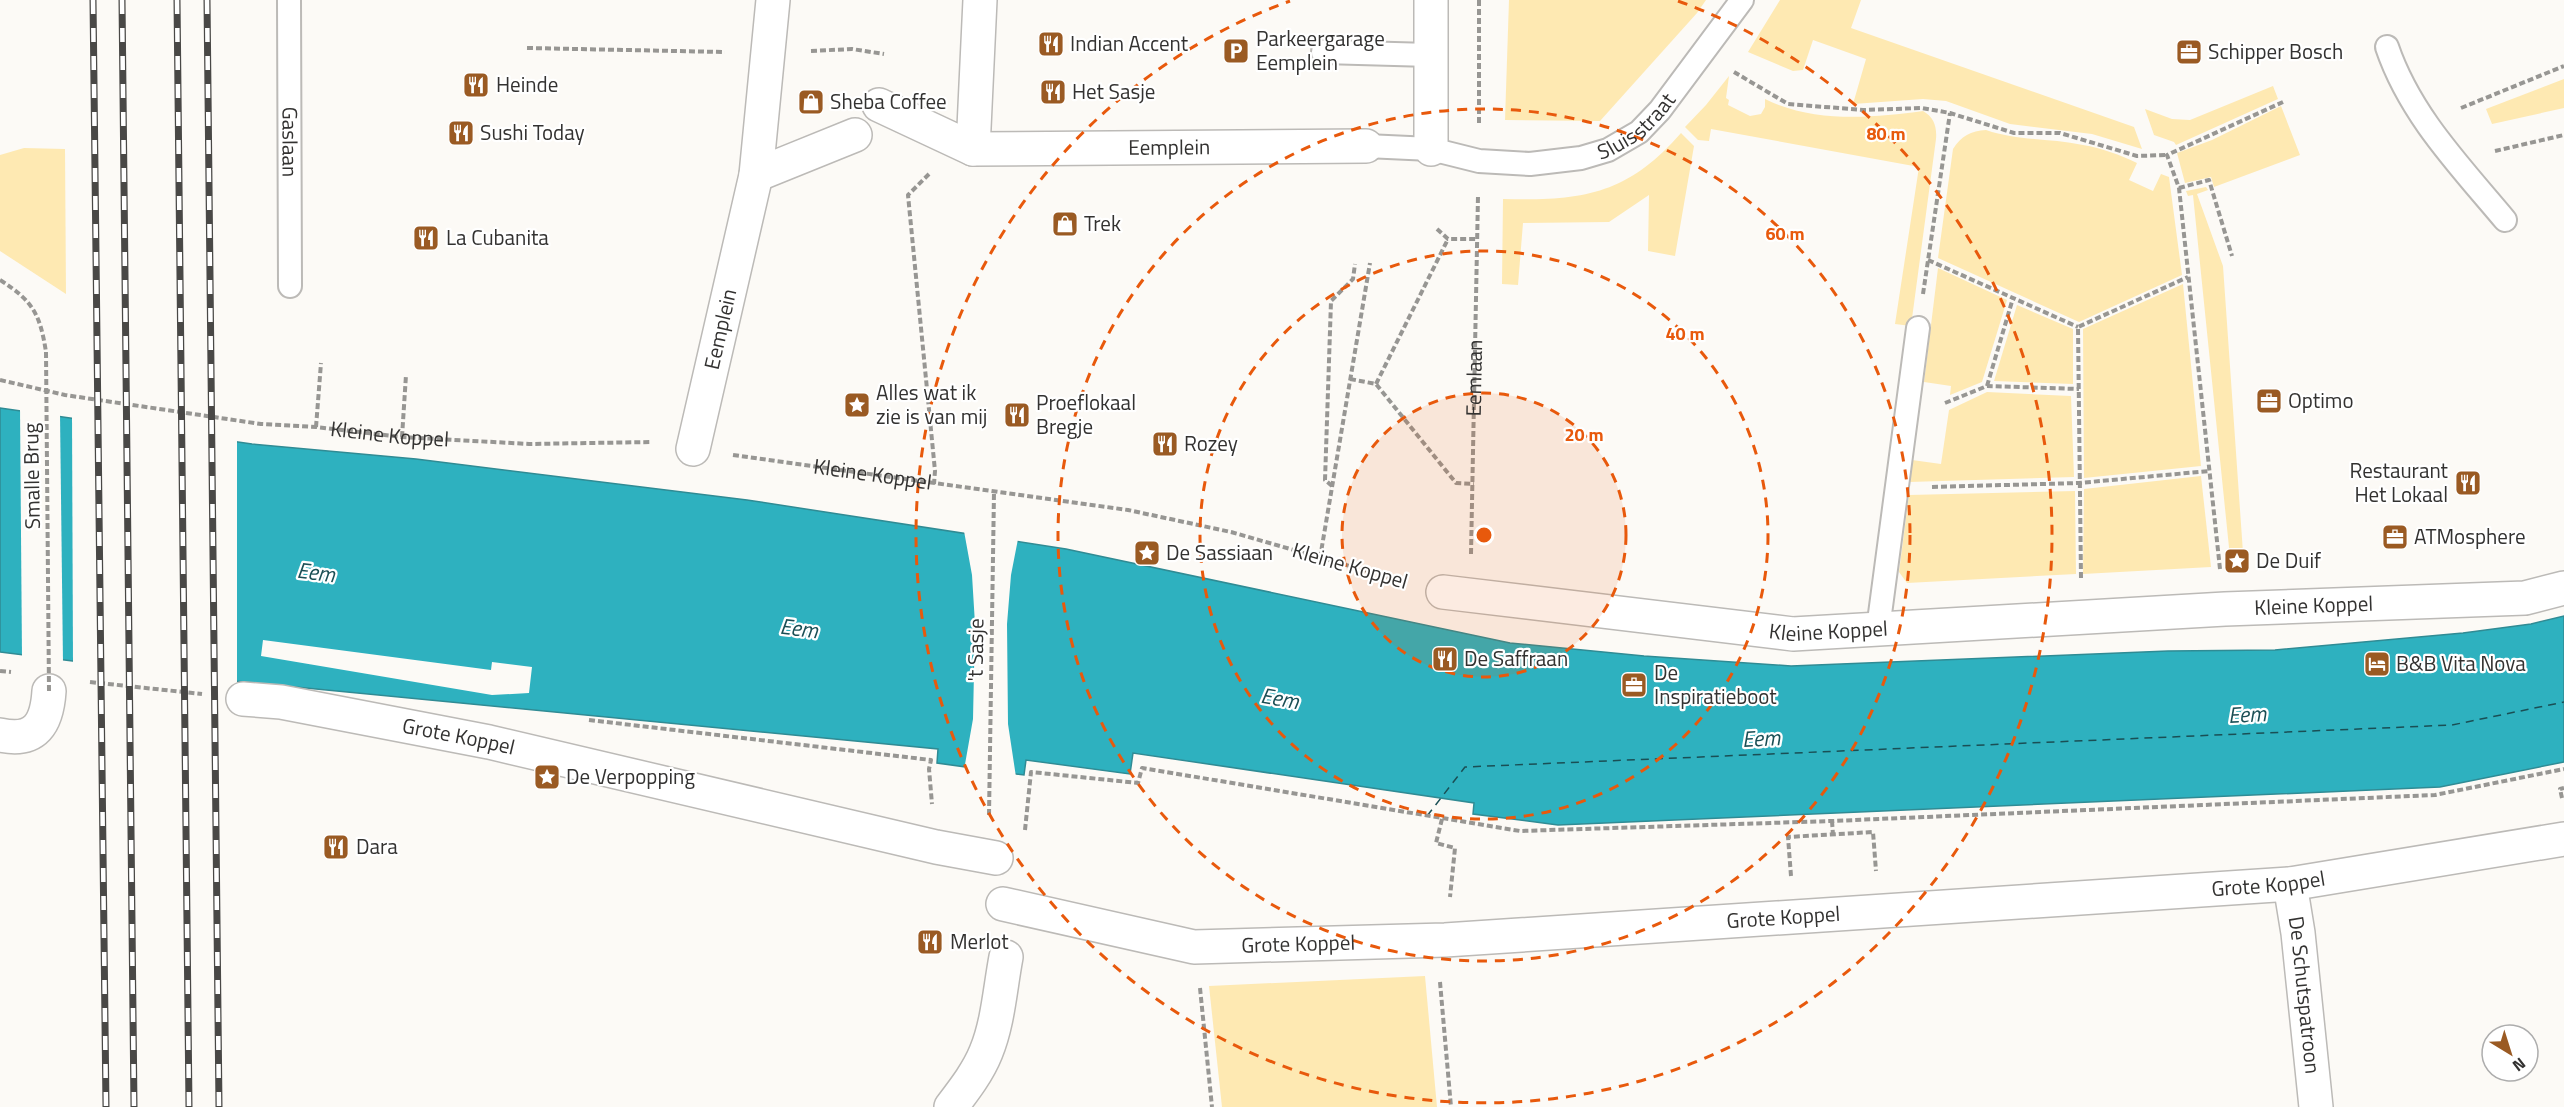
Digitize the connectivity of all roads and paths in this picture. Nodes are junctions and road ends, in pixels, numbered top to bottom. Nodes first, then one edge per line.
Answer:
1 (288, 0) edge
2 (773, 0) edge
3 (980, 0) edge
4 (1431, 0) edge
5 (1479, 0) edge
6 (1742, 0) edge
7 (2387, 47) dead end
8 (527, 48) dead end
9 (1323, 52) dead end
10 (1703, 52) junction
11 (767, 53) junction
12 (884, 54) dead end
13 (1430, 55) junction
14 (2564, 66) edge
15 (2283, 102) dead end
16 (879, 105) dead end
17 (1950, 113) junction
18 (2424, 122) junction
19 (855, 135) dead end
20 (2564, 135) edge
21 (1366, 146) joint
22 (973, 149) junction
23 (1431, 149) junction
24 (2167, 155) junction
25 (1479, 161) junction
26 (2455, 161) junction
27 (930, 172) dead end
28 (756, 175) junction
29 (2179, 188) junction
30 (2505, 220) dead end
31 (1437, 229) dead end
32 (1448, 239) junction
33 (1477, 239) junction
34 (2232, 256) dead end
35 (1928, 260) junction
36 (1370, 263) dead end
37 (1355, 264) dead end
38 (2188, 277) junction
39 (0, 280) edge
40 (290, 286) dead end
41 (2013, 298) junction
42 (2078, 327) junction
43 (1918, 328) joint
44 (321, 363) dead end
45 (406, 375) dead end
46 (1350, 379) junction
47 (0, 380) edge
48 (1376, 384) junction
49 (1987, 386) junction
50 (2079, 389) junction
51 (1906, 419) junction
52 (316, 427) junction
53 (402, 437) junction
54 (693, 449) junction
55 (2210, 471) junction
56 (2079, 483) junction
57 (934, 484) junction
58 (1474, 484) junction
59 (1332, 487) junction
60 (1897, 488) junction
61 (994, 492) junction
62 (1320, 558) junction
63 (2564, 588) edge
64 (1456, 595) junction
65 (2224, 609) junction
66 (2092, 617) junction
67 (1878, 629) junction
68 (57, 681) junction
69 (243, 699) joint
70 (586, 719) dead end
71 (0, 735) edge
72 (929, 769) dead end
73 (2564, 769) edge
74 (1031, 782) dead end
75 (988, 808) dead end
76 (1426, 816) dead end
77 (1442, 818) junction
78 (1832, 821) junction
79 (1873, 832) dead end
80 (1833, 835) junction
81 (1788, 837) dead end
82 (2564, 839) edge
83 (996, 858) dead end
84 (2290, 884) junction
85 (1003, 904) dead end
86 (1440, 940) junction
87 (1194, 947) junction
88 (1006, 957) dead end
89 (951, 1107) edge
90 (1212, 1107) edge
91 (1451, 1107) edge
92 (2316, 1107) edge

1 - 40 lane, Gaslaan
2 - 11 street, Eemplein
3 - 22 street
4 - 13 street
5 - 25 path, Eemlaan
6 - 10 lane, Sluisstraat
7 - 18 lane
8 - 11 path
9 - 13 lane
10 - 17 path
10 - 25 lane, Sluisstraat
11 - 12 path
11 - 28 street, Eemplein
13 - 23 street
14 - 18 path
15 - 24 path
16 - 22 street, Eemplein
17 - 24 path
17 - 35 path
18 - 26 lane
19 - 28 street
20 - 26 path
21 - 22 street, Eemplein
21 - 23 lane
23 - 25 lane
24 - 29 path
25 - 33 path, Eemlaan
26 - 30 lane
27 - 57 path
28 - 54 street, Eemplein
29 - 34 path
29 - 38 path
31 - 32 path
32 - 33 path
32 - 48 path
33 - 58 path, Eemlaan
35 - 41 path
35 - 43 path
36 - 46 path
37 - 59 path
38 - 42 path
38 - 55 path
39 - 68 path, Smalle Brug, bridge
41 - 42 path
41 - 49 path
42 - 50 path
43 - 51 lane
44 - 52 path
45 - 53 path
46 - 48 path
46 - 59 path
47 - 52 path, Kleine Koppel
48 - 58 path
49 - 50 path
49 - 51 path
50 - 56 path
51 - 60 lane
52 - 53 path, Kleine Koppel
53 - 54 path, Kleine Koppel
54 - 57 path, Kleine Koppel
55 - 56 path
55 - 65 path
56 - 60 path
56 - 66 path
57 - 61 path, Kleine Koppel
58 - 64 path, Eemlaan
59 - 62 path
60 - 67 lane
61 - 62 path, Kleine Koppel
61 - 75 path, 't Sasje
62 - 64 path, Kleine Koppel
63 - 65 street, Kleine Koppel
64 - 67 street, Kleine Koppel
65 - 66 street, Kleine Koppel
66 - 67 street, Kleine Koppel
68 - 69 path
68 - 71 street
69 - 83 street, Grote Koppel
70 - 72 path
73 - 78 path
74 - 77 path
76 - 77 path
77 - 78 path
77 - 86 path
78 - 80 path
79 - 80 path
80 - 81 path
82 - 84 street, Grote Koppel
84 - 86 street, Grote Koppel
84 - 92 street, De Schutspatroon
85 - 87 street, Grote Koppel
86 - 87 street, Grote Koppel
86 - 91 path
87 - 90 path
88 - 89 street

